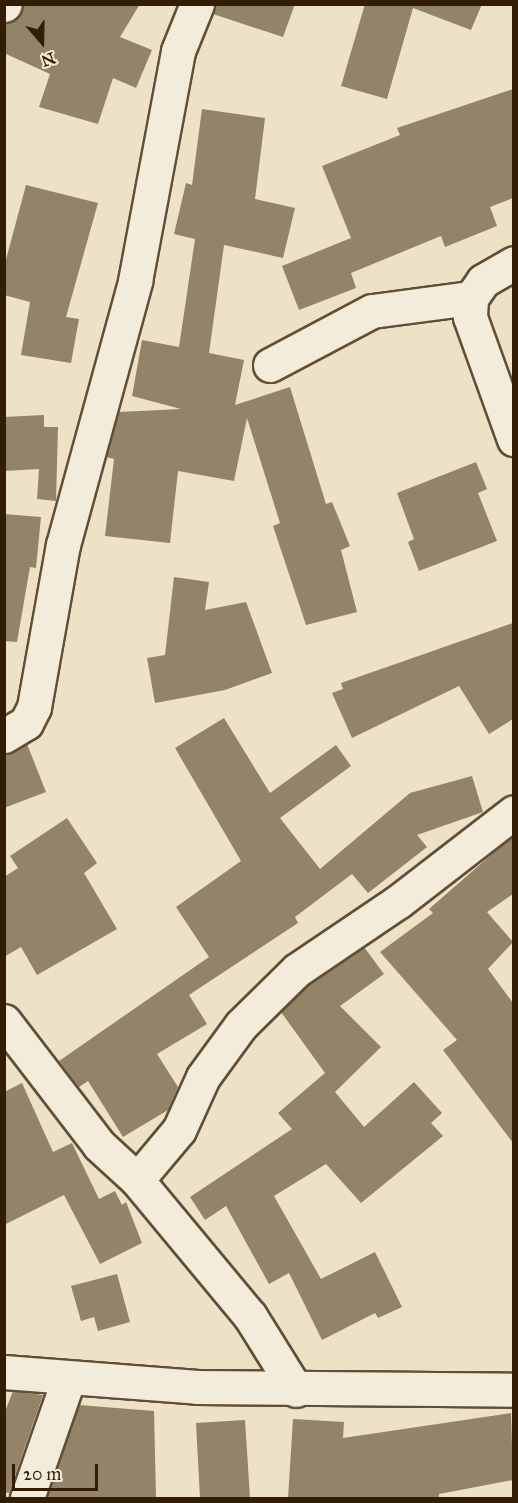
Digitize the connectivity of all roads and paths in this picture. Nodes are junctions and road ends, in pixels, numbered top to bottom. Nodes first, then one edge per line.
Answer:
1 (197, 4) edge
2 (513, 263) edge
3 (471, 298) junction
4 (270, 365) dead end
5 (513, 439) edge
6 (4, 736) edge
7 (513, 812) edge
8 (4, 1021) edge
9 (137, 1180) junction
10 (4, 1372) edge
11 (68, 1380) junction
12 (296, 1390) junction
13 (513, 1390) edge
14 (27, 1498) edge

1 - 6 street
2 - 3 street
3 - 4 street
3 - 5 street
7 - 9 street
8 - 9 street
9 - 12 street
10 - 11 street
11 - 12 street
11 - 14 street
12 - 13 street

